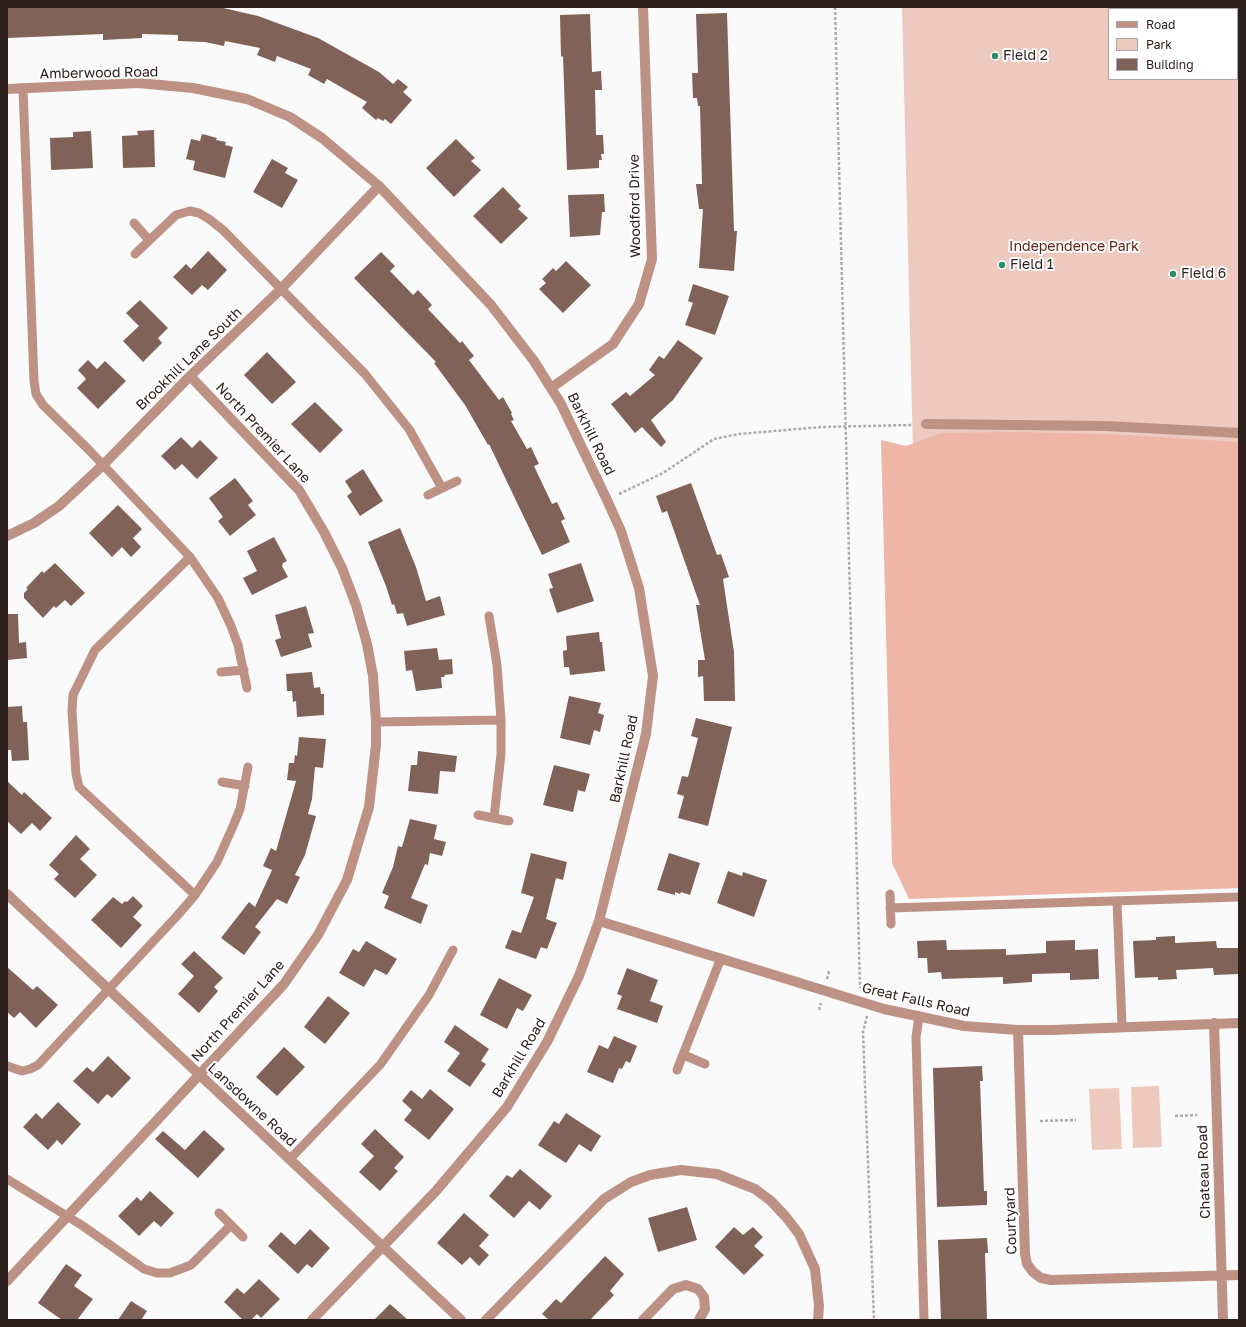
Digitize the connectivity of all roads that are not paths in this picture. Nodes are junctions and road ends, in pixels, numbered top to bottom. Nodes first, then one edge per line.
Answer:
1 (643, 7) edge
2 (23, 88) junction
3 (7, 89) edge
4 (379, 186) junction
5 (134, 223) dead end
6 (149, 240) junction
7 (135, 254) dead end
8 (281, 289) junction
9 (190, 376) junction
10 (551, 388) junction
11 (926, 424) road end
12 (1239, 433) edge
13 (103, 465) junction
14 (457, 481) dead end
15 (442, 488) junction
16 (428, 495) dead end
17 (7, 536) edge
18 (190, 557) junction
19 (490, 616) dead end
20 (244, 670) junction
21 (221, 672) dead end
22 (248, 688) dead end
23 (501, 720) junction
24 (376, 722) junction
25 (248, 767) dead end
26 (222, 782) dead end
27 (245, 786) junction
28 (478, 815) dead end
29 (494, 818) junction
30 (509, 821) dead end
31 (7, 894) edge
32 (890, 894) dead end
33 (195, 895) junction
34 (1239, 896) edge
35 (1117, 901) junction
36 (890, 908) junction
37 (599, 921) junction
38 (891, 924) dead end
39 (453, 950) dead end
40 (721, 958) junction
41 (109, 989) junction
42 (919, 1017) junction
43 (1214, 1023) junction
44 (1239, 1023) edge
45 (1122, 1026) junction
46 (1018, 1030) junction
47 (684, 1054) junction
48 (705, 1064) dead end
49 (7, 1066) edge
50 (677, 1070) dead end
51 (199, 1074) junction
52 (290, 1159) junction
53 (7, 1179) edge
54 (219, 1213) dead end
55 (67, 1216) junction
56 (232, 1225) junction
57 (243, 1237) dead end
58 (382, 1247) junction
59 (1221, 1275) junction
60 (1239, 1275) edge
61 (7, 1281) edge
62 (312, 1320) edge
63 (461, 1320) edge
64 (486, 1320) edge
65 (643, 1320) edge
66 (699, 1320) edge
67 (818, 1320) edge
68 (924, 1320) edge
69 (1223, 1320) edge

1 - 10 street, Woodford Drive
2 - 3 street, Amberwood Road
2 - 4 street, Amberwood Road
2 - 13 lane
4 - 8 street, Brookhill Lane South
4 - 10 street, Barkhill Road
5 - 6 lane
6 - 7 lane
6 - 8 lane
8 - 9 street, Brookhill Lane South
8 - 15 lane
9 - 13 street, Brookhill Lane South
9 - 24 street, North Premier Lane
10 - 37 street, Barkhill Road
11 - 12 street
13 - 17 street, Brookhill Lane South
13 - 18 lane
14 - 15 lane
15 - 16 lane
18 - 20 lane
18 - 33 lane
19 - 23 lane
20 - 21 lane
20 - 22 lane
23 - 24 lane
23 - 29 lane
24 - 51 street, North Premier Lane
25 - 27 lane
26 - 27 lane
27 - 33 lane
28 - 29 lane
29 - 30 lane
31 - 41 street, Lansdowne Road
32 - 36 lane
33 - 41 lane
34 - 35 lane
35 - 36 lane
35 - 45 lane
36 - 38 lane
37 - 40 street, Great Falls Road
37 - 58 street, Barkhill Road
39 - 52 lane
40 - 42 street, Great Falls Road
40 - 47 lane
41 - 49 lane
41 - 51 street, Lansdowne Road
42 - 46 street, Great Falls Road
42 - 68 lane
43 - 44 street, Great Falls Road
43 - 45 street, Great Falls Road
43 - 59 street, Chateau Road
45 - 46 street, Great Falls Road
46 - 59 street, Courtyard
47 - 48 lane
47 - 50 lane
51 - 52 street, Lansdowne Road
51 - 55 street, North Premier Lane
52 - 58 street, Lansdowne Road
53 - 55 lane
54 - 56 lane
55 - 56 lane
55 - 61 street, North Premier Lane
56 - 57 lane
58 - 62 street, Barkhill Road
58 - 63 street, Lansdowne Road
59 - 60 street, Courtyard
59 - 69 street, Chateau Road
64 - 67 street
65 - 66 street

